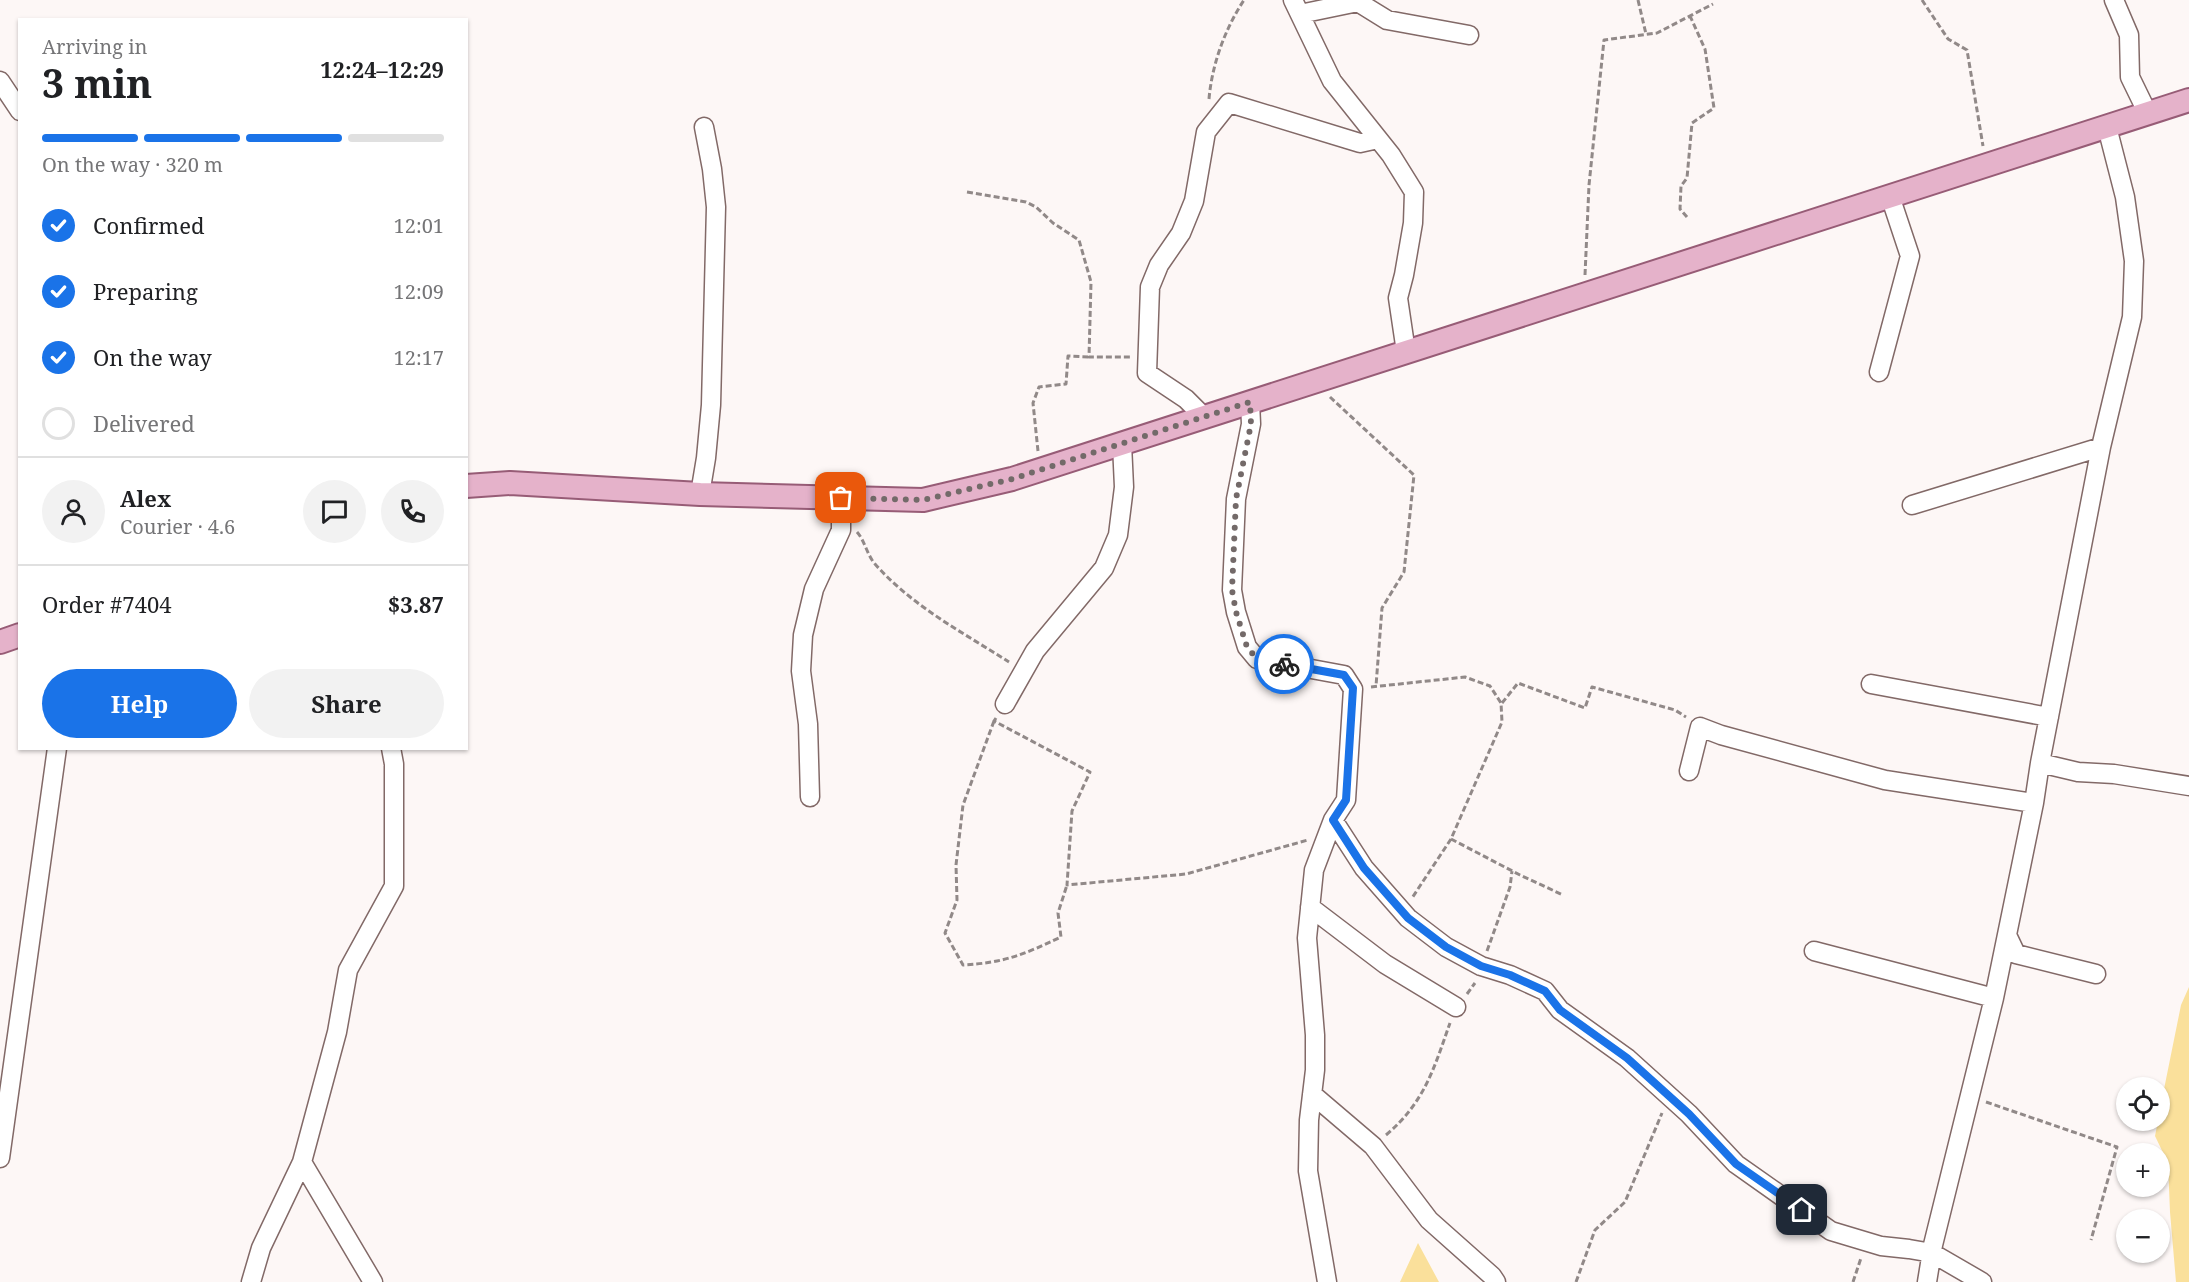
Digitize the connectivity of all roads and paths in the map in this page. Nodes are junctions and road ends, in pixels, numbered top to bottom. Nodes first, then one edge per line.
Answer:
1 (1244, 0) edge
2 (1638, 0) edge
3 (1922, 0) edge
4 (2114, 0) edge
5 (1713, 4) dead end
6 (1296, 7) edge
7 (1690, 16) junction
8 (1646, 34) junction
9 (1469, 35) dead end
10 (0, 81) edge
11 (2189, 100) edge
12 (18, 108) edge
13 (2148, 114) junction
14 (704, 127) dead end
15 (2107, 127) junction
16 (1206, 132) junction
17 (1378, 139) junction
18 (1987, 165) junction
19 (967, 192) dead end
20 (1890, 196) junction
21 (1687, 217) dead end
22 (1586, 294) junction
23 (1406, 352) junction
24 (1147, 356) junction
25 (1089, 357) junction
26 (1879, 372) dead end
27 (1313, 382) junction
28 (1250, 402) junction
29 (1204, 417) junction
30 (1122, 444) junction
31 (2101, 447) junction
32 (1040, 470) junction
33 (468, 486) edge
34 (700, 494) junction
35 (841, 498) junction
36 (1912, 505) dead end
37 (841, 521) junction
38 (18, 636) edge
39 (0, 642) edge
40 (1024, 671) junction
41 (1871, 684) dead end
42 (1376, 686) junction
43 (1353, 688) junction
44 (1501, 703) junction
45 (1005, 704) joint
46 (2049, 717) junction
47 (994, 721) junction
48 (1700, 727) junction
49 (57, 750) edge
50 (391, 750) edge
51 (2040, 763) junction
52 (1689, 771) dead end
53 (2189, 786) edge
54 (810, 796) dead end
55 (2034, 803) junction
56 (1330, 827) junction
57 (1452, 839) junction
58 (1067, 885) junction
59 (1563, 895) dead end
60 (1310, 907) junction
61 (1402, 912) junction
62 (2007, 935) junction
63 (1814, 951) dead end
64 (2096, 974) dead end
65 (1994, 998) junction
66 (1456, 1007) dead end
67 (5, 1084) edge
68 (1312, 1094) junction
69 (1669, 1096) junction
70 (1970, 1096) junction
71 (0, 1158) edge
72 (302, 1162) junction
73 (2091, 1240) dead end
74 (1868, 1242) junction
75 (1932, 1253) junction
76 (251, 1282) edge
77 (373, 1282) edge
78 (1327, 1282) edge
79 (1496, 1282) edge
80 (1576, 1282) edge
81 (1853, 1282) edge
82 (1927, 1282) edge
83 (1982, 1282) edge

1 - 16 path
2 - 8 path
3 - 18 path
4 - 13 street
5 - 7 path
6 - 9 street
6 - 17 street
7 - 8 path
7 - 21 path
8 - 22 path
10 - 12 street
11 - 13 main road
13 - 15 main road
14 - 34 street
15 - 18 main road
15 - 31 street
16 - 17 street
16 - 24 street
17 - 23 street
18 - 20 main road
19 - 25 path
20 - 22 main road
20 - 26 street
22 - 23 main road
23 - 27 main road
24 - 25 path
24 - 29 street
25 - 32 path
27 - 28 main road
27 - 42 path
28 - 29 main road
28 - 43 street
29 - 30 main road
30 - 32 main road
30 - 40 street
31 - 36 street
31 - 46 street
32 - 35 main road
33 - 34 main road
34 - 35 main road
35 - 37 street
37 - 40 path
37 - 54 street
38 - 39 main road
40 - 45 street
41 - 46 street
42 - 43 path
42 - 44 path
43 - 56 street
44 - 48 path
44 - 57 path
45 - 47 path
46 - 51 street
47 - 58 path
47 - 58 path
48 - 52 street
48 - 55 street
49 - 67 street
50 - 72 street
51 - 53 street
51 - 55 street
55 - 62 street
56 - 58 path
56 - 60 street
56 - 61 street
57 - 59 path
57 - 61 path
60 - 66 street
60 - 68 street
61 - 69 street
62 - 64 street
62 - 65 street
63 - 65 street
65 - 70 street
67 - 71 street
68 - 78 street
68 - 79 street
69 - 74 street
69 - 80 path
70 - 73 path
70 - 75 street
72 - 76 street
72 - 77 street
74 - 75 street
74 - 81 path
75 - 82 street
75 - 83 street

